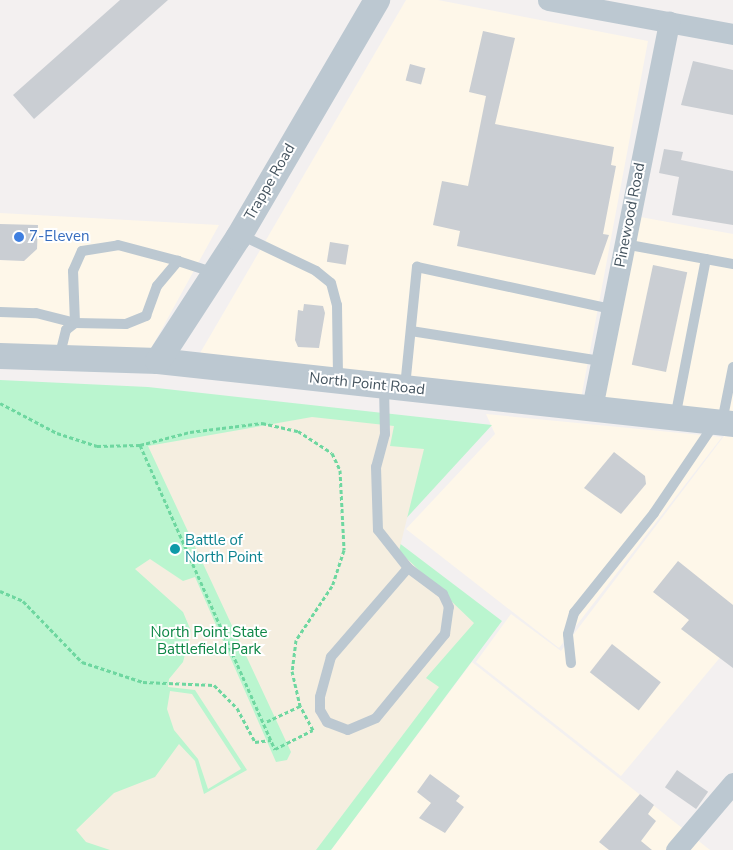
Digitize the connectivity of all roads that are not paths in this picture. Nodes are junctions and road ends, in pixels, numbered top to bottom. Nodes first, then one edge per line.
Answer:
1 (377, 0) edge
2 (548, 0) edge
3 (668, 22) junction
4 (733, 34) edge
5 (240, 235) junction
6 (624, 244) junction
7 (706, 259) junction
8 (178, 261) junction
9 (733, 264) edge
10 (216, 274) junction
11 (611, 309) junction
12 (0, 312) edge
13 (75, 323) junction
14 (411, 331) junction
15 (0, 356) edge
16 (59, 358) junction
17 (601, 361) junction
18 (158, 362) junction
19 (733, 367) edge
20 (338, 381) junction
21 (395, 387) junction
22 (592, 408) junction
23 (675, 418) junction
24 (723, 423) edge
25 (408, 568) junction
26 (571, 663) dead end
27 (733, 783) edge
28 (676, 850) edge

1 - 5 street, Trappe Road
2 - 3 street
3 - 4 street
3 - 6 street, Pinewood Road
5 - 10 street, Trappe Road
5 - 20 lane
6 - 7 lane
6 - 11 street, Pinewood Road
7 - 9 lane
7 - 23 lane
8 - 10 lane
8 - 13 lane
8 - 13 lane
10 - 18 street, Trappe Road
11 - 14 lane
11 - 17 street, Pinewood Road
12 - 13 lane
13 - 16 lane
14 - 17 lane
14 - 21 lane
15 - 16 street, North Point Road
16 - 18 street, North Point Road
17 - 22 street, Pinewood Road
18 - 20 street, North Point Road
19 - 24 lane
20 - 21 street, North Point Road
21 - 22 street, North Point Road
21 - 25 lane
22 - 23 street, North Point Road
23 - 24 street, North Point Road
24 - 26 lane
25 - 25 lane
27 - 28 street

